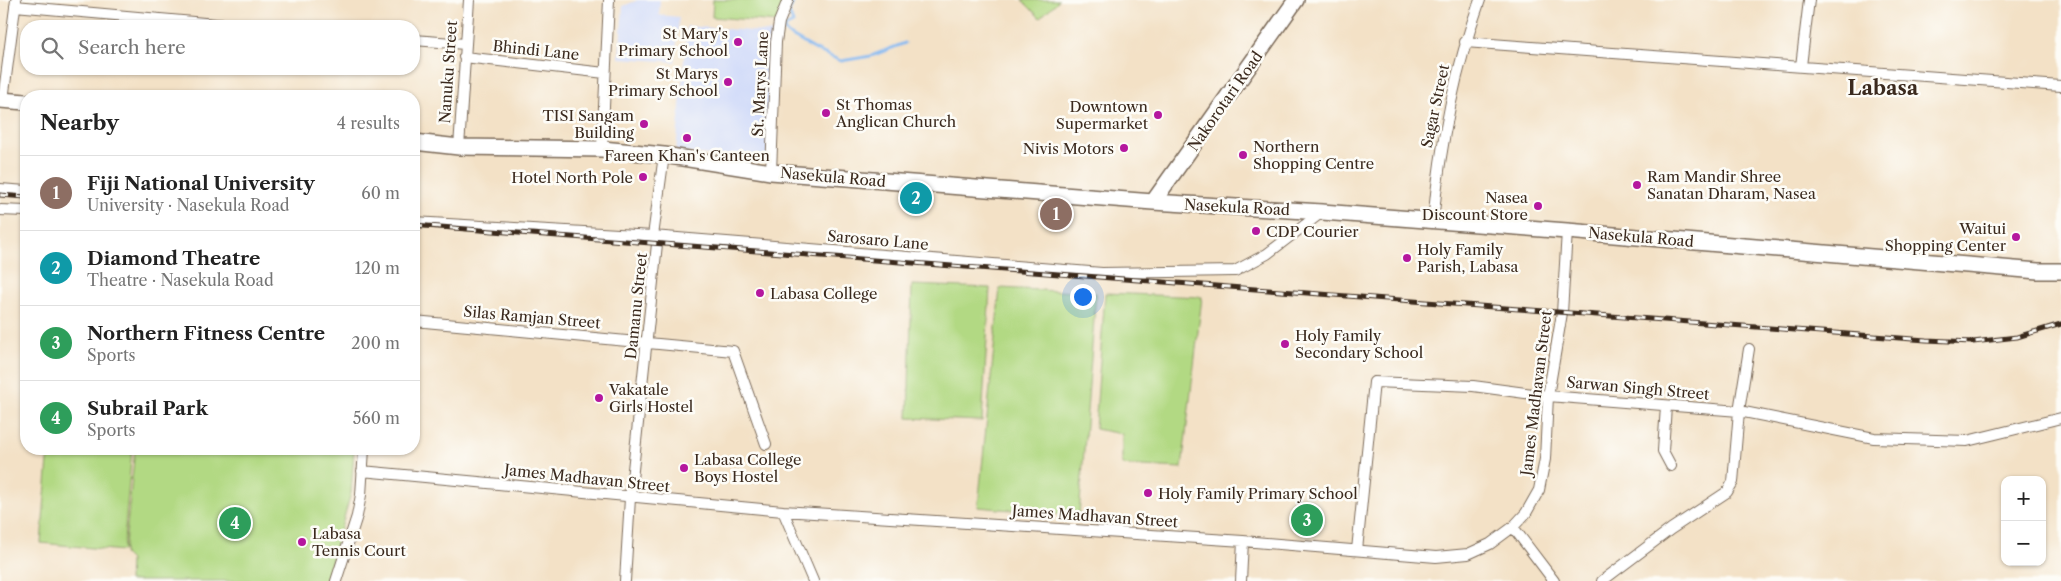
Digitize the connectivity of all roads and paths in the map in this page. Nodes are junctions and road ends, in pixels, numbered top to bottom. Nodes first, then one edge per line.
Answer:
1 (468, 0) edge
2 (609, 0) edge
3 (788, 0) edge
4 (1296, 0) edge
5 (1480, 0) edge
6 (1809, 0) edge
7 (16, 3) edge
8 (180, 20) edge
9 (420, 40) edge
10 (1465, 42) junction
11 (465, 44) junction
12 (464, 57) junction
13 (1802, 66) junction
14 (605, 73) junction
15 (2061, 86) edge
16 (2, 100) edge
17 (20, 102) edge
18 (420, 143) edge
19 (459, 147) junction
20 (602, 149) junction
21 (664, 155) junction
22 (770, 172) junction
23 (0, 189) edge
24 (20, 191) edge
25 (1153, 202) junction
26 (0, 210) edge
27 (20, 211) edge
28 (1322, 212) junction
29 (420, 222) edge
30 (1433, 222) junction
31 (1567, 231) junction
32 (653, 236) junction
33 (2061, 270) edge
34 (420, 322) edge
35 (647, 343) junction
36 (1749, 349) dead end
37 (1548, 396) junction
38 (1666, 406) junction
39 (1739, 411) junction
40 (2061, 418) edge
41 (766, 444) dead end
42 (363, 455) edge
43 (1671, 466) dead end
44 (362, 471) junction
45 (630, 498) junction
46 (783, 511) junction
47 (1513, 527) junction
48 (1243, 541) junction
49 (1357, 550) junction
50 (336, 581) edge
51 (625, 581) edge
52 (813, 581) edge
53 (1241, 581) edge
54 (1554, 581) edge
55 (1602, 581) edge

1 - 11 street, Nanuku Street
2 - 14 street
3 - 22 street, St. Marys Lane
4 - 25 main road, Nakorotari Road
5 - 10 street, Sagar Street
6 - 13 street
7 - 8 street
7 - 16 street
9 - 11 street
10 - 13 street
10 - 30 street, Sagar Street
11 - 12 street, Nanuku Street
12 - 14 street, Bhindi Lane
12 - 19 street, Nanuku Street
13 - 15 street
14 - 20 street
16 - 17 main road
18 - 19 main road, Nasekula Road
19 - 20 main road, Nasekula Road
20 - 21 main road, Nasekula Road
21 - 22 main road, Nasekula Road
21 - 32 street, Damanu Street
22 - 25 main road, Nasekula Road
23 - 24 street
25 - 28 main road, Nasekula Road
26 - 27 street
28 - 30 main road, Nasekula Road
28 - 32 street, Sarosaro Lane
29 - 32 street, Sarosaro Lane
30 - 31 main road, Nasekula Road
31 - 33 main road, Nasekula Road
31 - 37 street, James Madhavan Street
32 - 35 street, Damanu Street
34 - 35 street, Silas Ramjan Street
35 - 41 street, Silas Ramjan Street
35 - 45 street, Damanu Street
36 - 39 street
37 - 38 street, Sarwan Singh Street
37 - 47 street, James Madhavan Street
37 - 49 street, Sarwan Singh Street
38 - 39 street, Sarwan Singh Street
38 - 43 street
39 - 40 street, Sarwan Singh Street
39 - 55 street
42 - 44 street
44 - 45 street, James Madhavan Street
44 - 50 street
45 - 46 street, James Madhavan Street
45 - 51 street, Damanu Street
46 - 48 street, James Madhavan Street
46 - 52 street
47 - 49 street, James Madhavan Street
47 - 54 street
48 - 49 street, James Madhavan Street
48 - 53 street

